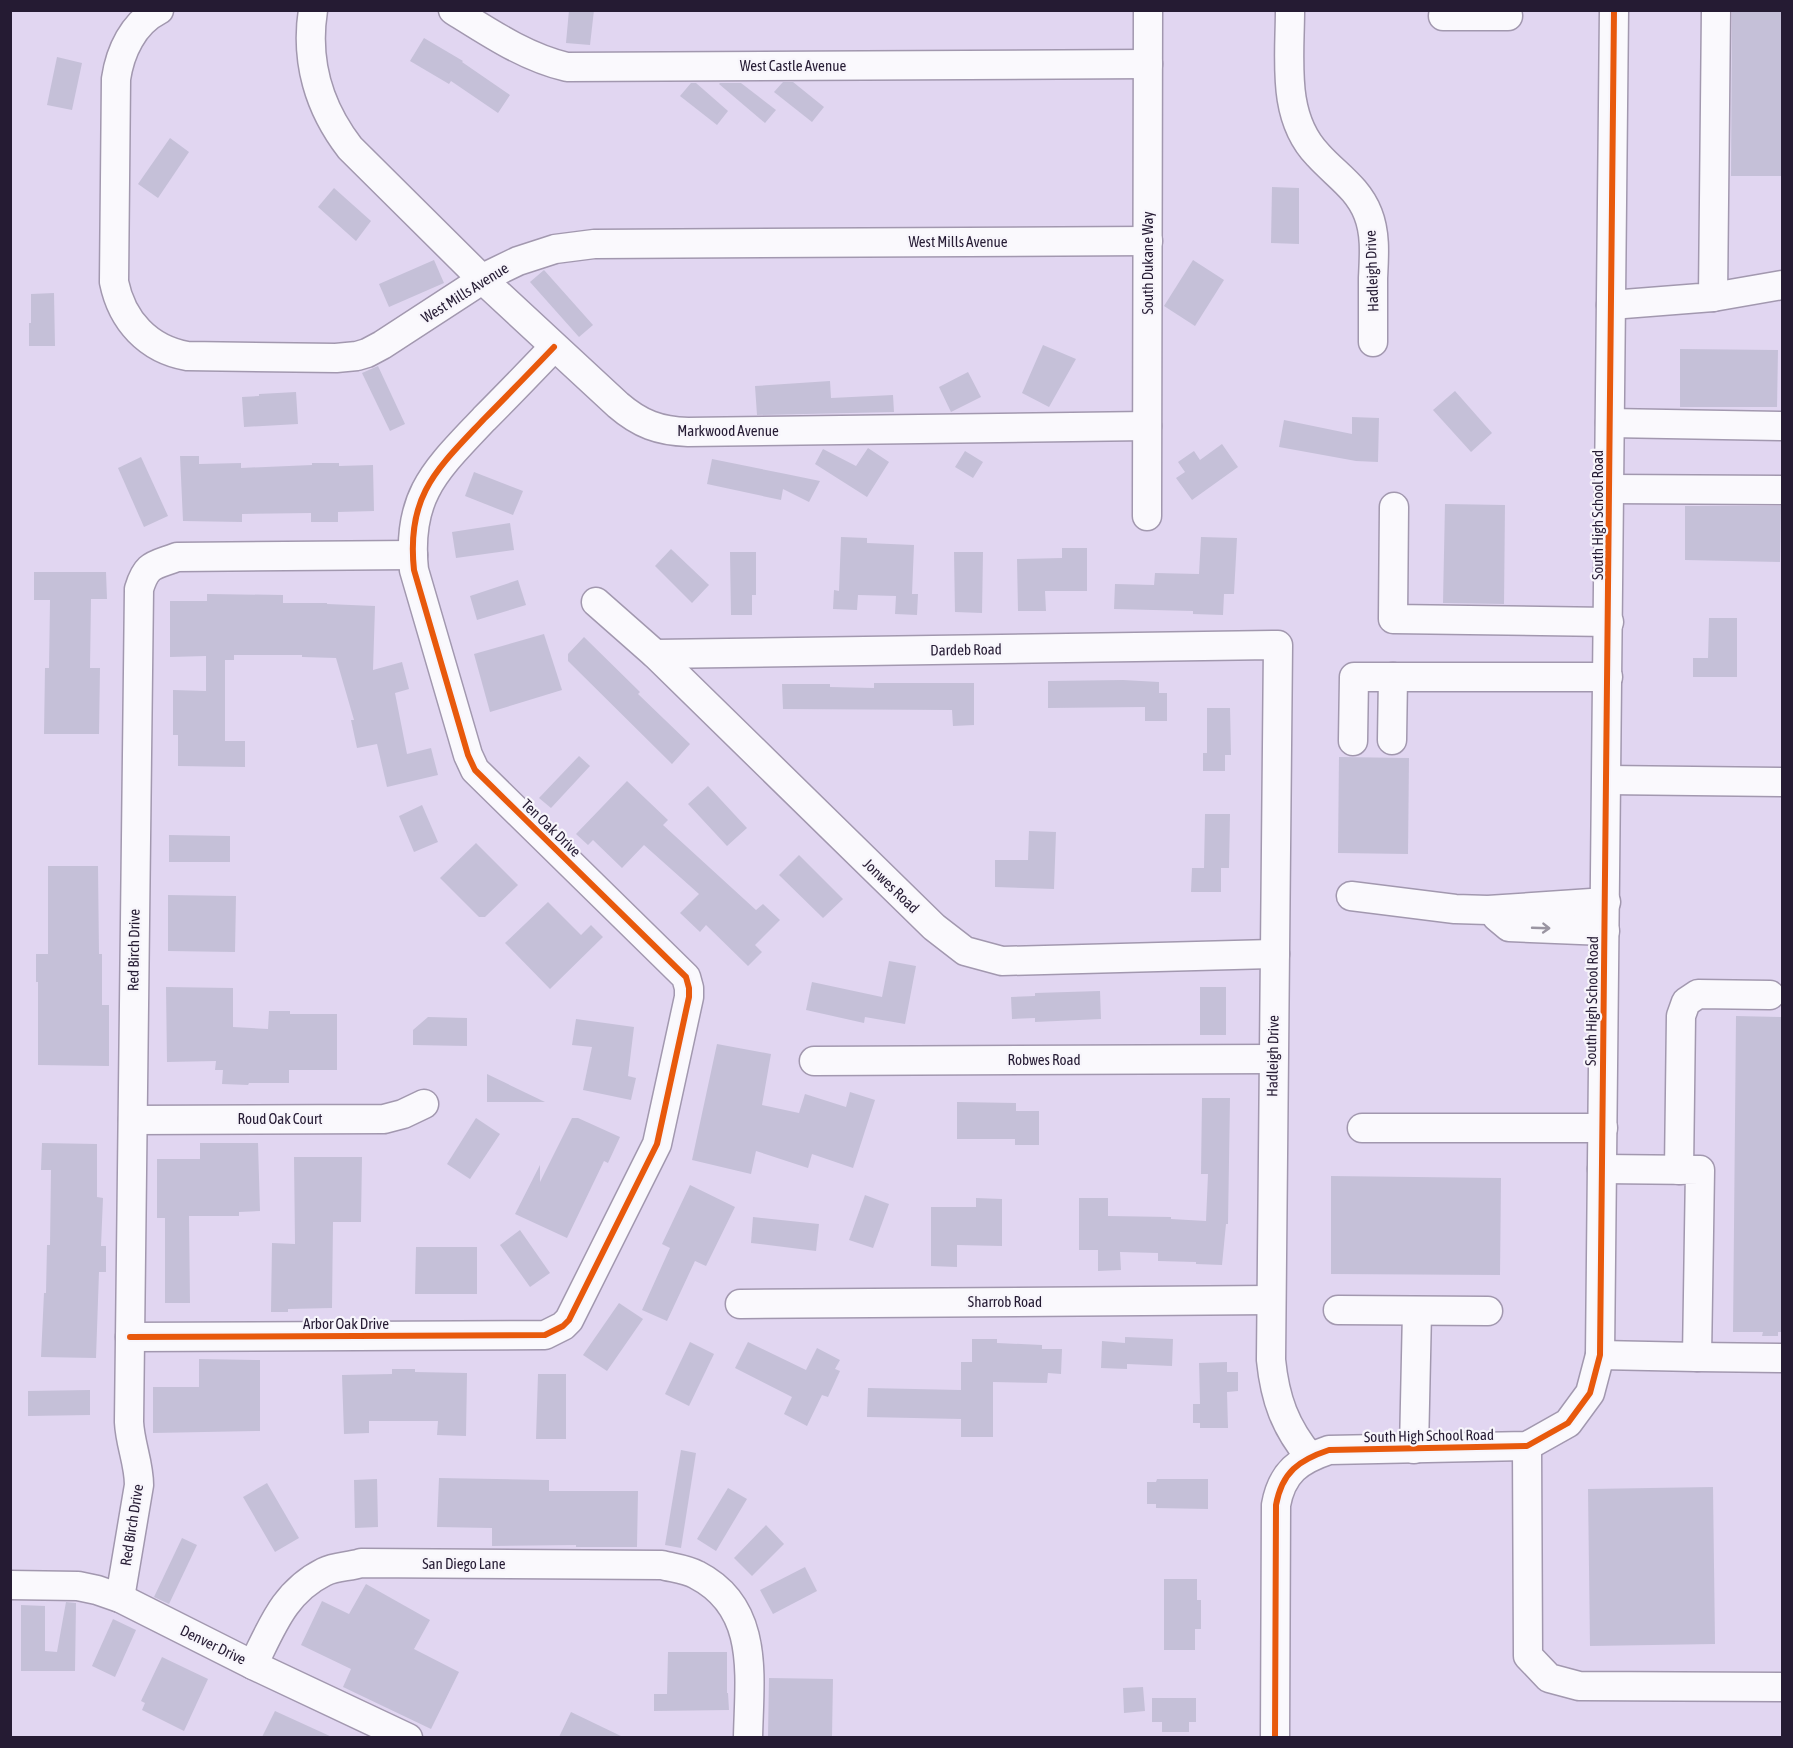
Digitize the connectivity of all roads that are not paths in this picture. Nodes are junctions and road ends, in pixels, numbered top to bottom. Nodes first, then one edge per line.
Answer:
1 (159, 10) edge
2 (313, 10) edge
3 (1148, 10) edge
4 (1290, 10) edge
5 (1508, 10) edge
6 (1614, 10) edge
7 (1716, 10) edge
8 (463, 13) edge
9 (1443, 16) dead end
10 (1148, 64) junction
11 (1148, 241) junction
12 (483, 280) junction
13 (1782, 285) edge
14 (1713, 297) junction
15 (1611, 305) junction
16 (1373, 342) dead end
17 (554, 347) junction
18 (1610, 423) junction
19 (1147, 426) junction
20 (1782, 426) edge
21 (1610, 489) junction
22 (1782, 490) edge
23 (1394, 507) dead end
24 (1147, 516) dead end
25 (412, 555) junction
26 (596, 602) dead end
27 (1609, 622) junction
28 (1278, 645) joint
29 (655, 654) junction
30 (1393, 677) junction
31 (1608, 677) junction
32 (1392, 740) dead end
33 (1353, 741) dead end
34 (1607, 780) junction
35 (1782, 782) edge
36 (1351, 896) dead end
37 (1606, 902) junction
38 (1488, 910) junction
39 (1605, 931) junction
40 (1275, 954) junction
41 (1770, 995) dead end
42 (1273, 1059) junction
43 (814, 1061) dead end
44 (424, 1104) dead end
45 (133, 1120) junction
46 (1362, 1128) dead end
47 (1603, 1128) junction
48 (1602, 1169) junction
49 (1679, 1170) junction
50 (1271, 1300) junction
51 (740, 1304) dead end
52 (1338, 1310) dead end
53 (1417, 1311) junction
54 (1488, 1311) dead end
55 (561, 1328) joint
56 (130, 1337) junction
57 (1600, 1355) junction
58 (1697, 1357) junction
59 (1782, 1358) edge
60 (1527, 1446) junction
61 (1414, 1449) junction
62 (1310, 1457) junction
63 (10, 1585) edge
64 (120, 1598) junction
65 (253, 1665) junction
66 (1782, 1687) edge
67 (408, 1737) edge
68 (748, 1737) edge
69 (1275, 1737) edge

1 - 12 street, West Mills Avenue
2 - 12 street, Markwood Avenue
3 - 10 street, South Dukane Way
4 - 16 street, Hadleigh Drive
5 - 9 street
6 - 15 street, South High School Road
7 - 14 street
8 - 10 street, West Castle Avenue
10 - 11 street, South Dukane Way
11 - 12 street, West Mills Avenue
11 - 19 street, South Dukane Way
12 - 17 street, Markwood Avenue
13 - 14 street
14 - 15 street
15 - 18 street, South High School Road
17 - 19 street, Markwood Avenue
17 - 25 street, Ten Oak Drive
18 - 20 street
18 - 21 street, South High School Road
19 - 24 street, South Dukane Way
21 - 22 street
21 - 27 street, South High School Road
23 - 27 street
25 - 45 street, Red Birch Drive
25 - 55 street, Ten Oak Drive
26 - 29 street, Jonwes Road
27 - 31 street, South High School Road
28 - 29 street, Dardeb Road
28 - 40 street, Hadleigh Drive
29 - 40 street, Jonwes Road
30 - 31 street
30 - 32 street
30 - 33 street
31 - 34 street, South High School Road
34 - 35 street
34 - 37 street, South High School Road
36 - 38 street
37 - 38 street
37 - 39 street, South High School Road
38 -> 39 street
39 - 47 street, South High School Road
40 - 42 street, Hadleigh Drive
41 - 49 street
42 - 43 street, Robwes Road
42 - 50 street, Hadleigh Drive
44 - 45 street, Roud Oak Court
45 - 56 street, Red Birch Drive
46 - 47 street
47 - 48 street, South High School Road
48 - 49 street
48 - 57 street, South High School Road
49 - 58 street
50 - 51 street, Sharrob Road
50 - 62 street, Hadleigh Drive
52 - 53 street
53 - 54 street
53 - 61 street
55 - 56 street, Arbor Oak Drive
56 - 64 street, Red Birch Drive
57 - 58 street
57 - 60 street, South High School Road
58 - 59 street
60 - 61 street, South High School Road
60 - 66 street
61 - 62 street, South High School Road
62 - 69 street, South High School Road
63 - 64 street, Denver Drive
64 - 65 street, Denver Drive
65 - 67 street, Denver Drive
65 - 68 street, San Diego Lane

